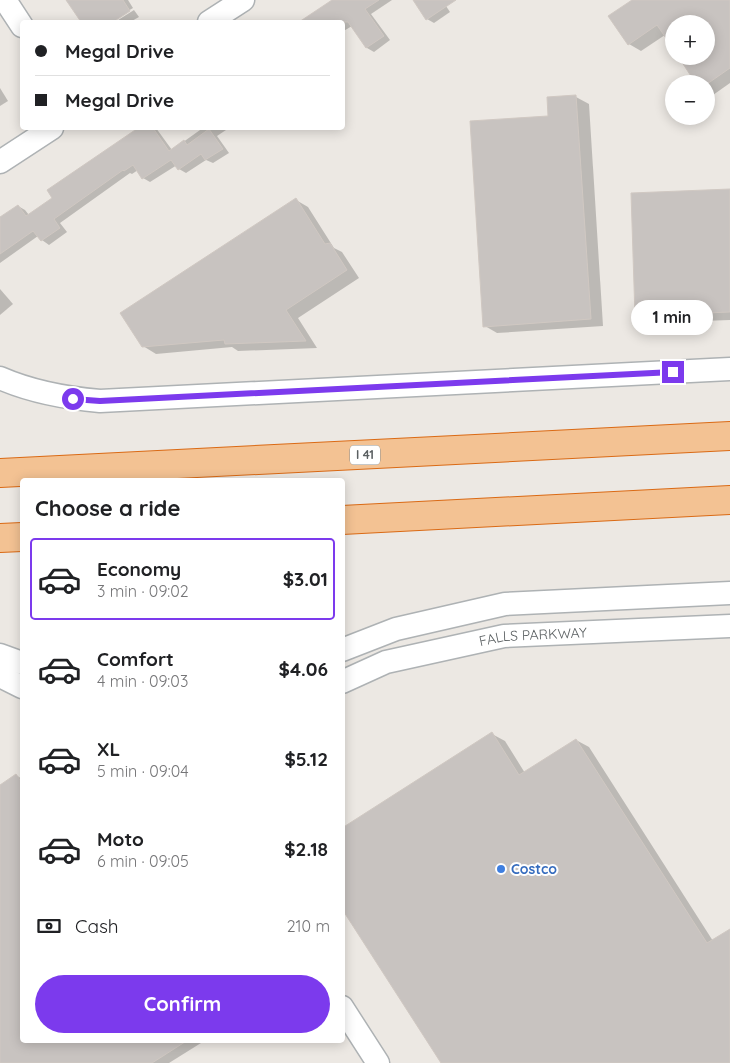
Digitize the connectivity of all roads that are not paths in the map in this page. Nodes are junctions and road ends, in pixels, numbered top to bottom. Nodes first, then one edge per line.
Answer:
1 (5, 0) edge
2 (243, 0) edge
3 (212, 20) edge
4 (20, 23) edge
5 (49, 130) edge
6 (0, 162) edge
7 (730, 369) edge
8 (0, 378) edge
9 (730, 436) edge
10 (0, 473) edge
11 (730, 500) edge
12 (345, 520) edge
13 (20, 537) edge
14 (0, 538) edge
15 (730, 593) edge
16 (730, 626) edge
17 (345, 649) edge
18 (0, 655) edge
19 (20, 662) edge
20 (0, 676) edge
21 (345, 681) edge
22 (20, 686) edge
23 (345, 1012) edge
24 (378, 1063) edge

1 - 4 street
2 - 3 street
5 - 6 street
7 - 8 street
9 - 10 highway, I 41
11 - 12 highway
13 - 14 highway
15 - 17 street
16 - 21 street, FALLS PARKWAY
18 - 19 street
20 - 22 street
23 - 24 street

